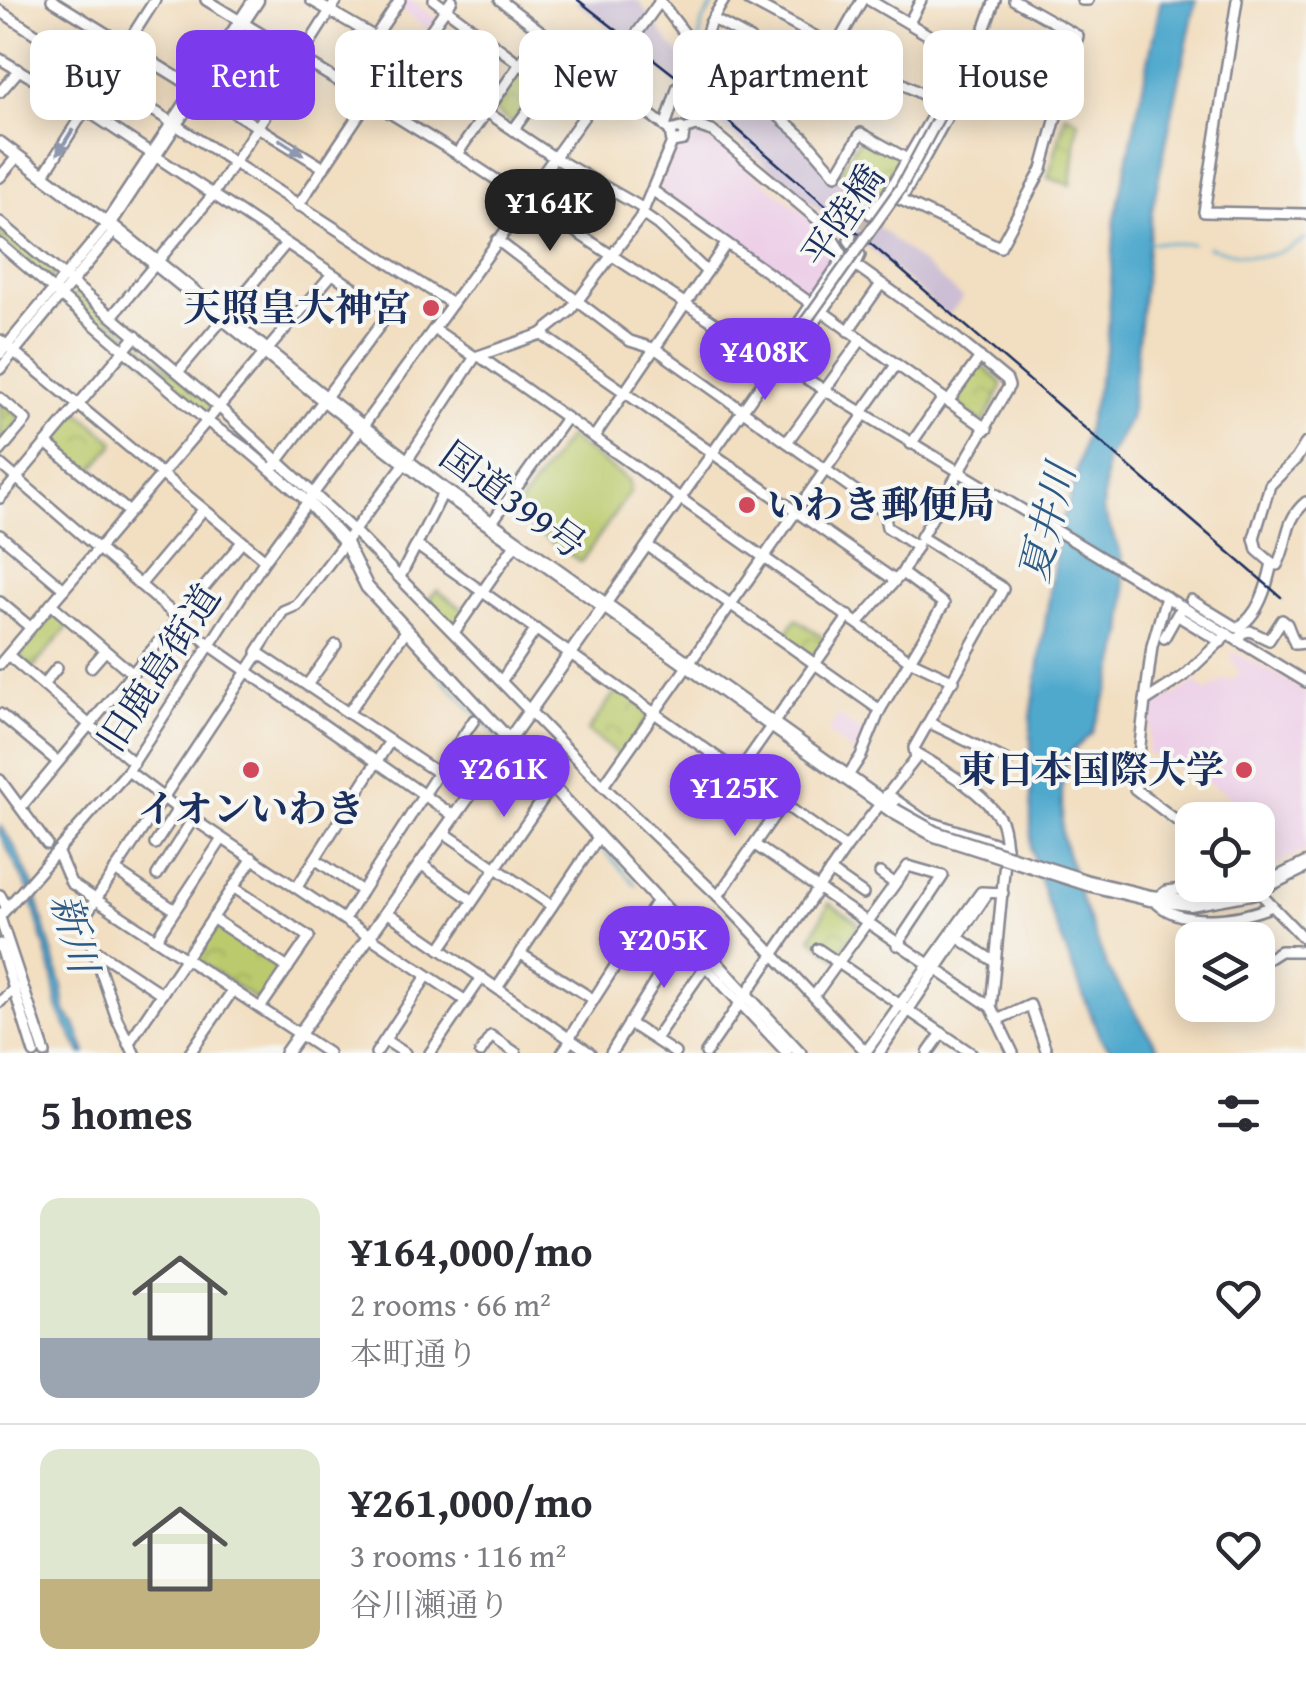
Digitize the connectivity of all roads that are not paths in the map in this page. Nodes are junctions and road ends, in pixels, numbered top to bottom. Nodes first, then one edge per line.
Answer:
1 (52, 0) edge
2 (154, 0) edge
3 (206, 0) edge
4 (256, 0) edge
5 (266, 0) edge
6 (311, 0) edge
7 (337, 0) edge
8 (400, 0) edge
9 (434, 0) edge
10 (500, 0) edge
11 (660, 0) edge
12 (724, 0) edge
13 (748, 0) edge
14 (776, 0) edge
15 (866, 0) edge
16 (921, 0) edge
17 (997, 0) edge
18 (1014, 0) edge
19 (1237, 0) edge
20 (449, 4) edge
21 (330, 10) junction
22 (0, 11) edge
23 (770, 11) junction
24 (712, 18) junction
25 (908, 23) junction
26 (245, 24) junction
27 (100, 30) edge
28 (136, 30) edge
29 (241, 30) edge
30 (255, 30) edge
31 (365, 30) edge
32 (379, 30) edge
33 (431, 30) edge
34 (477, 30) edge
35 (539, 30) edge
36 (639, 30) edge
37 (686, 30) edge
38 (704, 30) edge
39 (734, 30) edge
40 (803, 30) edge
41 (847, 30) edge
42 (986, 30) edge
43 (30, 31) edge
44 (923, 32) edge
45 (315, 35) edge
46 (0, 60) edge
47 (519, 65) edge
48 (19, 70) junction
49 (30, 77) edge
50 (0, 92) edge
51 (499, 92) edge
52 (673, 107) edge
53 (156, 114) edge
54 (499, 118) edge
55 (80, 120) edge
56 (100, 120) edge
57 (183, 120) edge
58 (247, 120) edge
59 (265, 120) edge
60 (359, 120) edge
61 (400, 120) edge
62 (479, 120) edge
63 (520, 120) edge
64 (581, 120) edge
65 (653, 120) edge
66 (783, 120) edge
67 (931, 120) edge
68 (937, 120) edge
69 (945, 120) edge
70 (178, 128) junction
71 (260, 128) junction
72 (514, 129) junction
73 (669, 133) junction
74 (0, 142) edge
75 (457, 154) junction
76 (17, 157) junction
77 (555, 158) junction
78 (157, 159) junction
79 (909, 160) junction
80 (232, 164) junction
81 (324, 168) junction
82 (44, 176) junction
83 (0, 178) edge
84 (652, 190) junction
85 (212, 196) junction
86 (886, 196) junction
87 (528, 200) junction
88 (901, 200) junction
89 (298, 206) junction
90 (643, 212) junction
91 (870, 214) tunnel mouth
92 (1306, 214) edge
93 (0, 222) edge
94 (112, 226) junction
95 (851, 236) dead end
96 (497, 240) junction
97 (0, 244) edge
98 (726, 244) junction
99 (285, 245) junction
100 (612, 256) junction
101 (844, 258) junction
102 (158, 262) junction
103 (855, 266) junction
104 (707, 272) junction
105 (332, 274) junction
106 (69, 279) junction
107 (881, 284) junction
108 (58, 292) junction
109 (578, 301) junction
110 (452, 304) junction
111 (685, 304) junction
112 (811, 304) junction
113 (822, 312) junction
114 (112, 316) junction
115 (224, 317) junction
116 (434, 329) junction
117 (848, 331) junction
118 (541, 334) junction
119 (136, 336) junction
120 (861, 340) junction
121 (789, 345) junction
122 (5, 348) edge
123 (656, 349) junction
124 (125, 350) junction
125 (268, 352) junction
126 (478, 356) junction
127 (980, 357) junction
128 (778, 361) junction
129 (896, 365) junction
130 (0, 369) edge
131 (178, 372) junction
132 (825, 390) junction
133 (625, 393) junction
134 (0, 398) edge
135 (326, 400) junction
136 (946, 400) junction
137 (78, 404) junction
138 (220, 408) junction
139 (744, 411) junction
140 (862, 414) junction
141 (566, 418) junction
142 (208, 422) junction
143 (362, 428) junction
144 (987, 429) junction
145 (594, 438) junction
146 (46, 442) junction
147 (787, 442) junction
148 (1306, 443) edge
149 (911, 444) junction
150 (0, 451) edge
151 (713, 455) junction
152 (406, 462) junction
153 (0, 464) edge
154 (274, 466) junction
155 (825, 469) junction
156 (960, 474) junction
157 (161, 475) junction
158 (17, 478) junction
159 (444, 491) junction
160 (310, 497) junction
161 (0, 498) edge
162 (682, 498) junction
163 (1306, 502) edge
164 (203, 510) junction
165 (129, 512) junction
166 (796, 512) junction
167 (490, 524) junction
168 (354, 531) junction
169 (0, 535) edge
170 (242, 542) junction
171 (344, 542) junction
172 (919, 542) junction
173 (516, 543) junction
174 (416, 545) junction
175 (648, 546) junction
176 (98, 548) junction
177 (763, 556) junction
178 (264, 560) junction
179 (1272, 563) junction
180 (400, 576) junction
181 (898, 576) junction
182 (140, 585) junction
183 (64, 589) junction
184 (482, 593) junction
185 (1164, 596) junction
186 (0, 602) edge
187 (730, 603) junction
188 (51, 604) junction
189 (605, 605) junction
190 (1184, 606) junction
191 (178, 618) junction
192 (854, 620) junction
193 (30, 627) junction
194 (536, 630) junction
195 (406, 631) junction
196 (454, 631) junction
197 (1226, 633) junction
198 (1164, 638) dead end
199 (1306, 643) edge
200 (336, 645) dead end
201 (211, 646) junction
202 (105, 650) junction
203 (259, 653) junction
204 (570, 653) junction
205 (4, 660) edge
206 (909, 660) junction
207 (687, 664) junction
208 (815, 664) junction
209 (90, 667) dead end
210 (57, 668) dead end
211 (248, 672) junction
212 (133, 674) junction
213 (502, 680) junction
214 (954, 681) junction
215 (1306, 682) edge
216 (43, 685) junction
217 (306, 686) junction
218 (1144, 701) junction
219 (530, 710) junction
220 (880, 710) junction
221 (654, 711) junction
222 (348, 713) junction
223 (0, 714) edge
224 (474, 720) dead end
225 (930, 723) junction
226 (90, 725) junction
227 (773, 725) junction
228 (508, 740) junction
229 (390, 742) junction
230 (916, 753) junction
231 (1008, 761) dead end
232 (58, 762) junction
233 (378, 762) junction
234 (131, 767) junction
235 (439, 772) junction
236 (739, 772) junction
237 (846, 777) junction
238 (0, 780) edge
239 (603, 786) junction
240 (464, 788) dead end
241 (549, 790) junction
242 (424, 794) junction
243 (164, 799) junction
244 (888, 802) junction
245 (783, 803) junction
246 (21, 806) junction
247 (178, 809) junction
248 (454, 816) junction
249 (193, 819) junction
250 (1175, 819) edge
251 (443, 832) junction
252 (222, 838) junction
253 (596, 839) junction
254 (47, 844) dead end
255 (155, 844) dead end
256 (754, 845) junction
257 (846, 848) junction
258 (1006, 848) junction
259 (54, 856) junction
260 (253, 858) junction
261 (315, 859) junction
262 (420, 864) junction
263 (1306, 866) edge
264 (494, 868) junction
265 (115, 870) junction
266 (830, 871) junction
267 (880, 873) dead end
268 (157, 875) dead end
269 (1275, 880) edge
270 (894, 883) junction
271 (233, 887) junction
272 (297, 887) junction
273 (362, 890) junction
274 (817, 890) junction
275 (1175, 890) edge
276 (1003, 893) junction
277 (863, 894) dead end
278 (0, 895) edge
279 (718, 896) junction
280 (1152, 898) junction
281 (96, 899) junction
282 (472, 900) junction
283 (1175, 901) edge
284 (655, 902) junction
285 (1269, 902) edge
286 (552, 906) junction
287 (1272, 906) junction
288 (175, 910) junction
289 (4, 912) edge
290 (387, 912) junction
291 (212, 918) junction
292 (344, 919) junction
293 (866, 923) junction
294 (955, 935) junction
295 (369, 936) junction
296 (156, 939) junction
297 (1306, 942) edge
298 (0, 944) edge
299 (897, 945) junction
300 (92, 948) junction
301 (440, 949) junction
302 (818, 949) dead end
303 (1306, 951) edge
304 (774, 953) junction
305 (520, 954) junction
306 (1275, 954) edge
307 (186, 958) junction
308 (705, 958) junction
309 (837, 962) junction
310 (996, 962) junction
311 (288, 968) junction
312 (932, 968) junction
313 (427, 976) junction
314 (482, 977) junction
315 (17, 986) junction
316 (497, 988) junction
317 (233, 990) junction
318 (162, 994) junction
319 (814, 996) junction
320 (744, 998) junction
321 (593, 999) junction
322 (466, 1000) junction
323 (0, 1002) edge
324 (991, 1007) junction
325 (260, 1008) junction
326 (904, 1008) junction
327 (997, 1020) junction
328 (629, 1023) junction
329 (300, 1034) junction
330 (942, 1034) junction
331 (655, 1039) junction
332 (385, 1040) junction
333 (571, 1040) junction
334 (131, 1048) edge
335 (1010, 1048) edge
336 (791, 1050) edge
337 (34, 1053) edge
338 (45, 1053) edge
339 (190, 1053) edge
340 (286, 1053) edge
341 (328, 1053) edge
342 (376, 1053) edge
343 (405, 1053) edge
344 (430, 1053) edge
345 (480, 1053) edge
346 (516, 1053) edge
347 (562, 1053) edge
348 (590, 1053) edge
349 (610, 1053) edge
350 (675, 1053) edge
351 (706, 1053) edge
352 (866, 1053) edge
353 (878, 1053) edge
354 (928, 1053) edge
355 (971, 1053) edge
356 (1001, 1053) edge
357 (1047, 1053) edge

1 - 27 street
2 - 28 street
3 - 26 street
4 - 26 highway
5 - 26 highway
6 - 21 street
7 - 21 street
8 - 32 street
9 - 20 street
10 - 35 street
11 - 36 street, 旧鹿島街道
11 - 37 street
12 - 24 street
13 - 23 street
14 - 23 street
15 - 25 street
15 - 41 street
16 - 25 street
17 - 42 street
18 - 88 street
19 - 92 street
20 - 33 street
20 - 34 street
21 - 31 street
21 - 45 street
22 - 43 street
23 - 40 street
24 - 38 street
24 - 39 street
25 - 44 street
26 - 29 highway
26 - 30 street
46 - 48 street
47 - 51 street
48 - 49 street
48 - 50 street
52 - 73 street
53 - 70 street
54 - 72 street
55 -> 82 street
56 - 78 street
57 - 70 highway
58 - 71 street
59 - 71 street
60 - 81 street
61 - 75 street
62 - 75 street
63 - 72 street
64 - 77 street, 旧鹿島街道
65 - 73 street
66 - 79 street
67 - 79 street
68 - 121 street, 平陸橋, bridge
69 - 88 street
70 - 78 highway
70 - 80 street
71 - 80 street
71 -> 81 street
72 - 77 street
73 - 84 street
73 - 101 street
74 - 76 main road
75 - 87 street
76 - 82 main road
76 - 83 street
77 - 87 street, 旧鹿島街道
77 - 90 street
78 - 85 street
78 - 94 highway
79 - 86 street
80 - 85 street
80 - 89 street
81 - 89 street
82 - 94 main road
84 - 90 street
84 - 98 street
85 - 99 street
85 - 102 street
86 - 88 street
86 - 91 street
87 - 96 street, 旧鹿島街道
87 - 100 street
89 - 110 street
90 - 100 street
90 - 104 street
93 - 106 street
94 - 102 highway, 国道399号
94 - 106 street
95 - 103 street
96 - 109 street
96 - 110 street, 旧鹿島街道
97 - 108 street
98 - 104 street
98 - 112 street
99 - 105 street
99 - 115 street
100 - 109 street
100 - 111 street
101 - 103 street
101 - 112 street
102 - 114 street
102 - 115 highway, 国道399号
103 - 107 street
103 - 113 street
104 - 111 street
105 - 125 street
105 - 135 street
106 - 108 street
106 - 114 street
107 - 117 street
107 - 127 street
108 - 122 street
108 - 124 street
109 - 118 street
109 - 123 street
110 - 116 street, 旧鹿島街道
111 - 123 street
111 - 128 street
112 - 113 street
112 - 121 street
113 - 117 street
113 - 121 street
114 - 119 street
115 - 125 highway, 国道399号
115 - 131 street
116 - 126 street
116 - 143 street, 旧鹿島街道
117 - 120 street
118 - 126 street
118 - 133 street
119 - 124 street
119 - 131 street
120 - 129 street
120 - 132 street
121 - 128 street
122 - 130 street
122 - 137 street
123 - 133 street
123 - 139 street
124 - 137 street
124 - 142 street
125 - 135 highway, 国道399号
125 - 138 street
126 - 141 street
126 - 152 street
127 - 136 street
127 - 144 street
128 - 132 street
128 - 139 street
129 - 136 street
129 - 140 street
131 - 138 street
132 - 140 street
132 - 147 street
133 - 145 street
133 - 151 street
134 - 150 street
135 - 143 highway, 国道399号
135 - 154 street
136 - 144 street
136 - 149 street
137 - 146 street
137 - 157 street
138 - 142 street
138 - 154 street
139 - 147 street
139 - 151 street
140 - 149 street
140 - 155 street
141 - 145 street
141 - 167 street
142 - 154 street
142 - 157 street
143 - 152 highway, 国道399号
143 - 160 street, 旧鹿島街道
144 - 156 street
145 - 162 street
146 - 158 street
146 - 165 street
147 - 155 street
148 - 179 street
149 - 156 street
151 - 162 street
151 - 166 street
152 - 159 highway, 国道399号
152 - 168 street
153 - 158 street
154 - 160 street
155 - 166 street
155 - 172 street
156 - 172 street
156 - 185 street
157 - 164 street
157 - 165 street
158 - 161 street
158 - 176 street
159 - 167 highway, 国道399号
159 - 174 street
160 - 168 street
160 - 171 main road
160 - 178 street, 旧鹿島街道
162 - 175 street
162 - 177 street
163 - 179 street
164 - 170 street
164 - 182 street
165 - 176 street
166 - 177 street
166 - 181 street
167 - 173 highway, 国道399号
168 - 171 street
168 - 180 street
169 - 183 street
170 - 178 street
170 - 191 street
171 - 195 main road
171 - 203 street
172 - 181 street
172 - 214 street
173 - 184 street
173 - 189 highway, 国道399号
174 - 180 street
174 - 184 street
175 - 187 street
175 - 189 street
176 - 182 street
176 - 183 street
177 - 187 street
177 - 192 street
178 - 201 street, 旧鹿島街道
179 - 197 street
180 - 196 street
181 - 192 street
181 - 206 street
182 - 191 street
183 - 188 street
184 - 194 street
184 - 196 street
185 - 190 street
185 - 218 street
186 - 193 street
187 - 207 street
187 - 208 street
188 - 193 street
188 - 202 street
189 - 204 main road
189 - 207 highway, 国道399号
190 - 197 street
190 - 198 street
191 - 201 street
191 - 212 street
192 - 206 street
192 - 208 street
193 - 205 street
194 - 204 street
194 - 213 street
195 - 222 street
195 - 228 main road
196 - 213 street
197 - 199 street
197 - 215 street
197 - 218 street
200 - 217 street
201 - 211 street
201 - 234 street, 旧鹿島街道
202 - 209 street
202 - 212 street
203 - 211 street
203 - 217 street
204 - 219 main road
204 - 221 street
205 - 216 street
206 - 214 street
206 - 220 street
207 - 221 street
207 - 227 highway, 国道399号
208 - 220 street
208 - 227 street
210 - 216 street
211 - 233 street
211 - 243 street
212 - 226 street
213 - 219 street
214 - 225 street
216 - 226 street
217 - 222 street
218 - 250 street
219 - 228 main road
219 - 239 street
220 - 237 street
221 - 236 street
221 - 239 street
222 - 229 street
223 - 232 street
224 - 235 street
225 - 230 street
225 - 231 street
226 - 232 street
226 - 234 street
227 - 236 street
227 - 237 highway, 国道399号
228 - 241 main road
228 - 248 main road
229 - 233 street
229 - 235 street
230 - 244 street
230 - 258 street
232 - 246 street
233 - 242 street
233 - 261 street
234 - 243 street
234 - 259 street, 旧鹿島街道
235 - 240 street
235 - 242 street
236 - 245 street
237 - 244 highway, 国道399号
238 - 246 street
239 - 279 street
241 - 253 main road
241 - 264 street
242 - 248 street
242 - 273 street
243 - 247 street
243 - 265 street
244 - 257 street
244 - 258 street
244 - 280 highway, 国道399号, bridge
245 - 256 street
245 - 257 street
246 - 254 street
247 - 249 street
247 - 255 street
248 - 251 main road
249 - 252 street
249 - 268 street
251 - 262 main road
251 - 264 street
252 - 260 street
252 - 288 street
253 - 284 main road
253 - 286 street
256 - 274 street
256 - 279 street
257 - 266 street
258 - 276 street
259 - 281 street
259 - 289 street, 旧鹿島街道
260 - 271 street
260 - 272 street
261 - 272 street
261 - 273 street
262 - 282 street
262 - 290 main road
263 - 269 highway
264 - 282 street
264 - 286 street
265 - 281 street
265 - 288 street
266 - 274 street
266 - 277 street
267 - 270 street
270 - 293 street
270 - 299 street
271 - 291 street
271 - 311 street
272 - 292 street
273 - 292 street
274 - 293 street
274 - 304 street
275 - 280 street
276 - 294 street
276 - 310 street
278 - 289 street
279 - 304 street
280 - 283 highway
280 - 287 street
281 - 296 street
281 - 300 street
282 - 301 street
284 - 308 main road
284 - 321 street
285 - 287 street
286 - 305 street
287 - 297 street
288 - 296 street
289 - 315 street
290 - 295 main road
290 - 301 street
291 - 307 street
291 - 311 street
292 - 295 street
293 - 299 street
293 - 309 street
294 - 310 street
294 - 312 street
295 - 313 street
295 - 329 main road
296 - 307 street
298 - 315 street
299 - 312 street
300 - 318 street
300 - 334 street
301 - 314 street
302 - 309 street
303 - 306 street
304 - 319 street
304 - 320 street
305 - 316 street
305 - 321 street
307 - 317 street
307 - 318 street
308 - 320 main road
308 - 328 street
308 - 331 street
309 - 319 street
309 - 326 street
310 - 324 street
311 - 325 street
312 - 324 street
312 - 326 street
313 - 322 street
313 - 332 street
314 - 316 street
314 - 322 street
315 - 323 street
315 - 337 street
315 - 338 street
316 - 333 street
317 - 325 street
317 - 339 street
318 - 334 street
319 - 352 street
320 - 336 main road
320 - 351 street
321 - 333 street
322 - 344 street
324 - 327 street
325 - 329 street
326 - 330 street
326 - 352 street
326 - 353 street
327 - 335 street
327 - 357 street
328 - 331 street
328 - 349 street
329 - 340 main road
329 - 341 street
330 - 354 street
330 - 355 street
331 - 350 street
332 - 342 street
332 - 343 street
333 - 347 street
333 - 348 street
335 - 356 street
345 - 346 street

